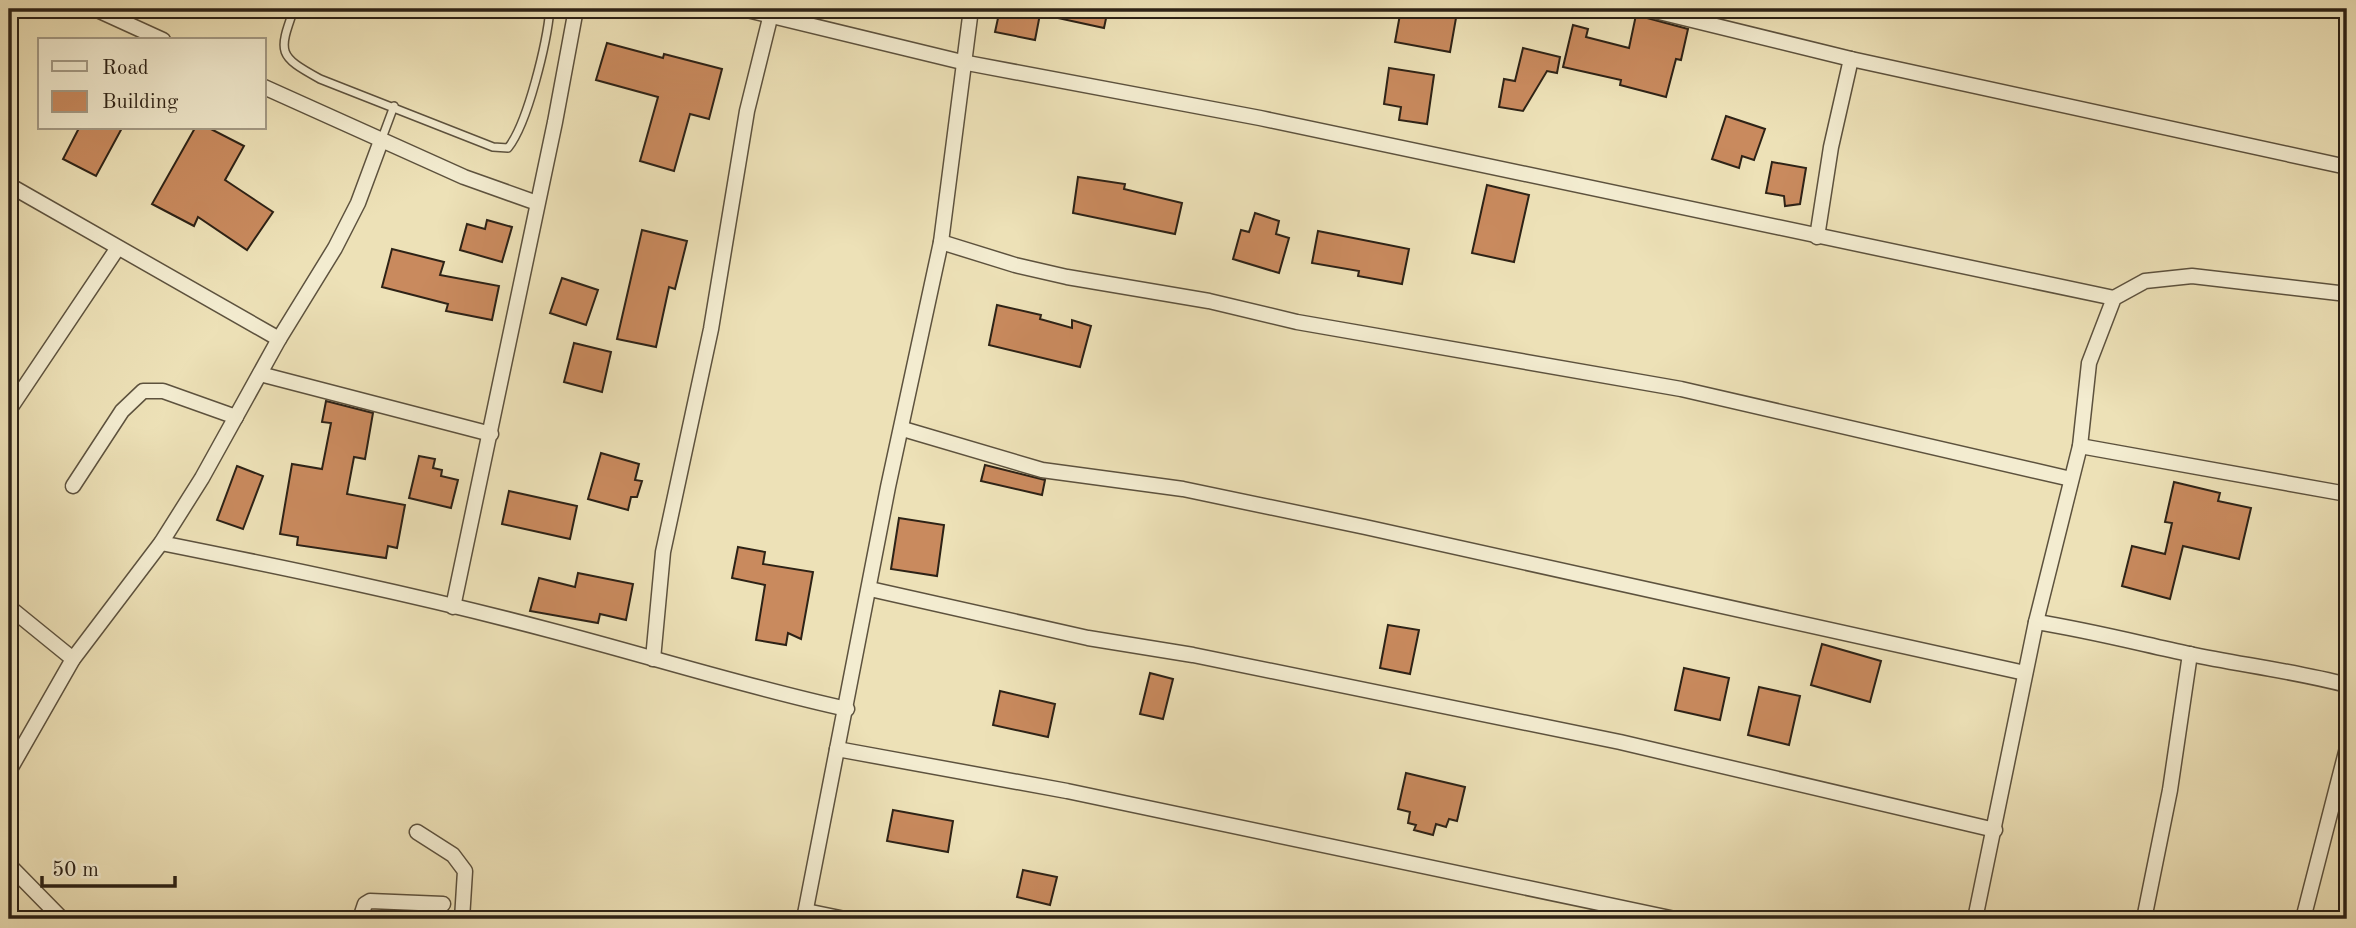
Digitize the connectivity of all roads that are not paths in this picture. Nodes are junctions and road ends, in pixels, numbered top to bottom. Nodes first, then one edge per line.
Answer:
1 (95, 9) edge
2 (294, 9) edge
3 (550, 9) edge
4 (576, 9) edge
5 (743, 9) edge
6 (971, 9) edge
7 (1647, 9) edge
8 (771, 13) edge
9 (159, 38) edge
10 (1851, 59) junction
11 (962, 62) junction
12 (266, 88) edge
13 (394, 106) junction
14 (382, 141) junction
15 (2347, 167) edge
16 (9, 185) edge
17 (537, 204) junction
18 (1816, 237) junction
19 (941, 242) junction
20 (117, 249) junction
21 (2347, 294) edge
22 (2114, 298) junction
23 (279, 339) junction
24 (260, 374) junction
25 (9, 410) edge
26 (236, 417) junction
27 (903, 429) junction
28 (491, 434) junction
29 (2080, 446) junction
30 (2071, 478) junction
31 (73, 486) dead end
32 (2347, 494) edge
33 (161, 543) junction
34 (870, 589) junction
35 (9, 607) edge
36 (453, 607) junction
37 (2036, 622) junction
38 (2190, 654) junction
39 (73, 659) junction
40 (653, 659) junction
41 (2025, 673) junction
42 (2347, 685) edge
43 (847, 709) junction
44 (2347, 748) edge
45 (836, 749) junction
46 (9, 771) edge
47 (1995, 830) junction
48 (417, 832) dead end
49 (9, 865) edge
50 (443, 904) dead end
51 (805, 915) edge
52 (62, 919) edge
53 (360, 919) edge
54 (462, 919) edge
55 (845, 919) edge
56 (1675, 919) edge
57 (1975, 919) edge
58 (2144, 919) edge
59 (2303, 919) edge

1 - 9 street
2 - 13 lane
3 - 13 lane
4 - 17 street
5 - 8 street
6 - 11 street
7 - 10 street
8 - 11 street
8 - 40 street
10 - 15 street
10 - 18 street
11 - 18 street
11 - 19 street
12 - 14 street
13 - 14 lane
14 - 17 street
14 - 23 street
16 - 20 street
17 - 28 street
18 - 22 street
19 - 27 street
19 - 30 street
20 - 23 street
20 - 25 street
21 - 22 street
22 - 29 street
23 - 24 street
24 - 26 street
24 - 28 street
26 - 31 street
26 - 33 street
27 - 34 street
27 - 41 street
28 - 36 street
29 - 30 street
29 - 32 street
30 - 37 street
33 - 36 street
33 - 39 street
34 - 43 street
34 - 47 street
35 - 39 street
36 - 40 street
37 - 38 street
37 - 41 street
38 - 42 street
38 - 58 street
39 - 46 street
40 - 43 street
41 - 47 street
43 - 45 street
44 - 59 street
45 - 51 street
45 - 56 street
47 - 57 street
48 - 54 street
49 - 52 street
50 - 53 street
51 - 55 street

